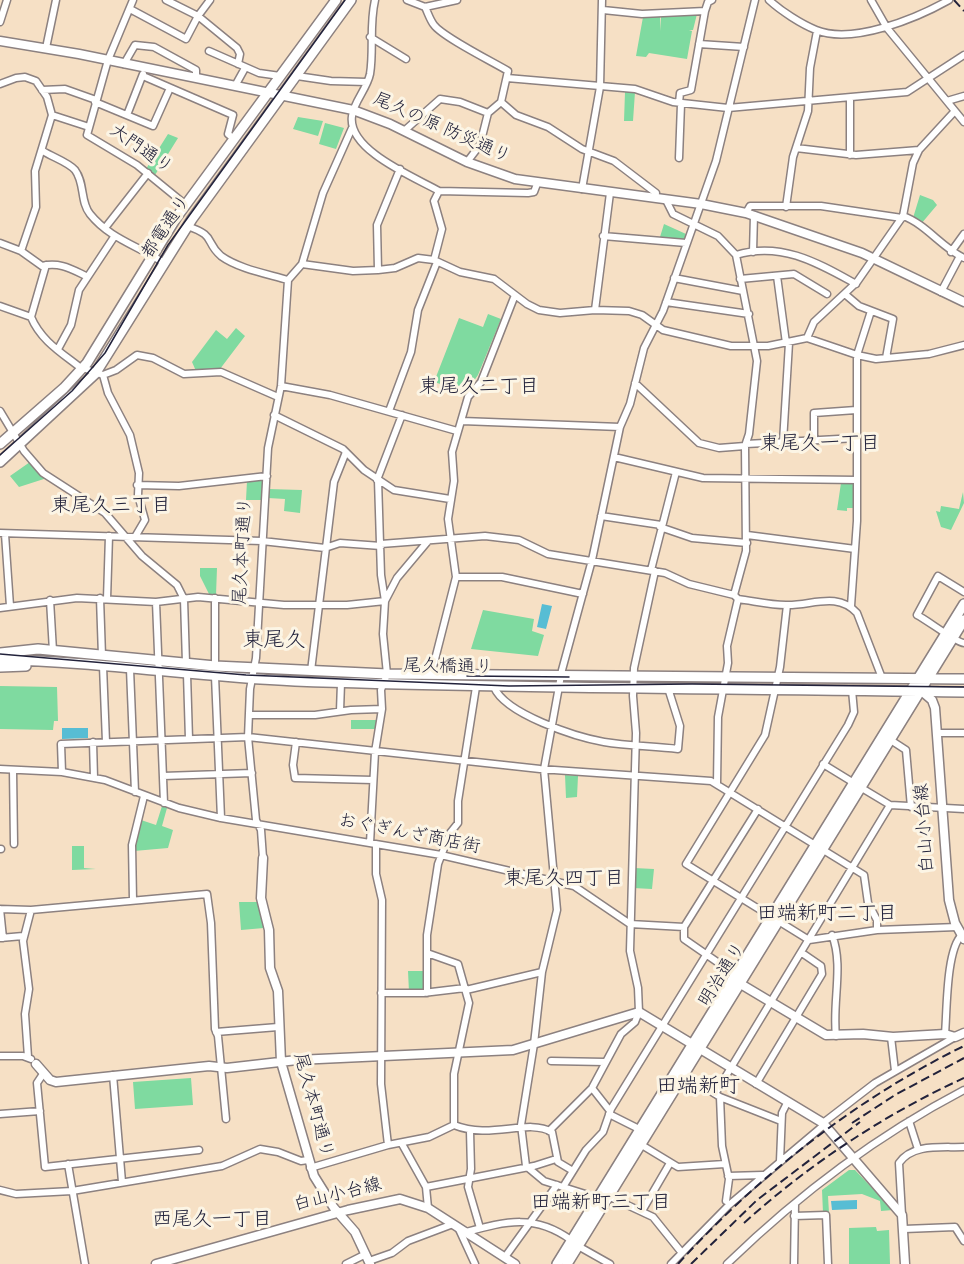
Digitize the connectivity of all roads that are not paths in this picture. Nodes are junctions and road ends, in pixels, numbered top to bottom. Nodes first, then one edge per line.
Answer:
1 (7, 0) edge
2 (56, 0) edge
3 (134, 0) edge
4 (166, 0) edge
5 (210, 0) edge
6 (336, 0) edge
7 (351, 0) edge
8 (375, 0) edge
9 (407, 0) edge
10 (457, 0) edge
11 (602, 0) edge
12 (712, 0) edge
13 (755, 0) edge
14 (769, 0) edge
15 (871, 0) edge
16 (949, 0) edge
17 (425, 7) junction
18 (130, 9) junction
19 (603, 10) junction
20 (705, 11) junction
21 (198, 16) junction
22 (0, 22) edge
23 (887, 28) junction
24 (817, 31) junction
25 (370, 37) junction
26 (0, 41) edge
27 (699, 44) junction
28 (744, 46) junction
29 (46, 48) junction
30 (209, 51) dead end
31 (964, 55) edge
32 (406, 59) dead end
33 (108, 60) junction
34 (124, 64) junction
35 (238, 64) junction
36 (144, 67) junction
37 (245, 68) junction
38 (143, 76) junction
39 (280, 76) junction
40 (297, 76) junction
41 (195, 78) junction
42 (507, 78) junction
43 (927, 79) junction
44 (367, 82) junction
45 (0, 84) edge
46 (235, 86) junction
47 (600, 87) junction
48 (170, 88) junction
49 (42, 90) junction
50 (268, 93) junction
51 (283, 95) junction
52 (964, 96) edge
53 (850, 98) junction
54 (96, 101) junction
55 (808, 101) junction
56 (947, 101) junction
57 (501, 102) junction
58 (680, 103) junction
59 (728, 108) junction
60 (353, 110) junction
61 (954, 112) junction
62 (488, 113) junction
63 (52, 115) junction
64 (127, 115) junction
65 (964, 123) edge
66 (89, 127) junction
67 (352, 128) junction
68 (404, 131) junction
69 (234, 139) junction
70 (796, 148) junction
71 (920, 150) junction
72 (43, 151) junction
73 (587, 152) junction
74 (850, 154) junction
75 (679, 158) dead end
76 (467, 162) junction
77 (400, 169) junction
78 (148, 173) junction
79 (537, 184) junction
80 (582, 189) junction
81 (439, 191) junction
82 (610, 193) junction
83 (655, 198) junction
84 (666, 200) junction
85 (701, 204) junction
86 (186, 205) junction
87 (786, 207) junction
88 (750, 214) junction
89 (179, 215) junction
90 (903, 217) junction
91 (188, 224) junction
92 (693, 224) junction
93 (105, 228) junction
94 (964, 234) edge
95 (603, 236) junction
96 (114, 237) junction
97 (686, 243) junction
98 (1, 246) edge
99 (21, 251) junction
100 (753, 252) junction
101 (951, 252) junction
102 (152, 254) junction
103 (736, 255) junction
104 (962, 257) edge
105 (874, 258) junction
106 (436, 261) junction
107 (164, 262) junction
108 (302, 264) junction
109 (46, 265) junction
110 (378, 270) junction
111 (86, 276) junction
112 (777, 276) junction
113 (674, 278) junction
114 (740, 279) junction
115 (288, 280) junction
116 (856, 284) junction
117 (743, 291) junction
118 (940, 292) junction
119 (827, 294) dead end
120 (516, 295) junction
121 (846, 295) junction
122 (666, 302) junction
123 (964, 302) edge
124 (0, 306) edge
125 (595, 310) junction
126 (871, 311) junction
127 (749, 314) junction
128 (30, 317) junction
129 (654, 326) junction
130 (807, 338) junction
131 (788, 343) junction
132 (964, 345) edge
133 (755, 346) junction
134 (58, 349) junction
135 (857, 355) junction
136 (886, 358) junction
137 (82, 369) junction
138 (100, 373) junction
139 (634, 383) junction
140 (281, 386) junction
141 (278, 397) junction
142 (856, 410) junction
143 (0, 411) edge
144 (389, 411) junction
145 (274, 415) junction
146 (402, 415) junction
147 (462, 421) junction
148 (620, 427) junction
149 (14, 431) junction
150 (457, 431) junction
151 (857, 438) junction
152 (814, 440) junction
153 (783, 442) junction
154 (0, 444) edge
155 (20, 444) junction
156 (745, 445) junction
157 (346, 452) junction
158 (614, 457) junction
159 (0, 462) edge
160 (676, 472) junction
161 (267, 476) junction
162 (744, 479) junction
163 (377, 480) junction
164 (857, 480) junction
165 (137, 486) junction
166 (450, 499) junction
167 (601, 516) junction
168 (660, 526) junction
169 (3, 534) edge
170 (747, 535) junction
171 (110, 536) junction
172 (126, 537) junction
173 (135, 537) junction
174 (451, 537) junction
175 (262, 541) junction
176 (428, 541) junction
177 (747, 543) junction
178 (381, 545) junction
179 (325, 548) junction
180 (855, 549) junction
181 (592, 560) junction
182 (653, 571) junction
183 (456, 576) junction
184 (964, 592) edge
185 (583, 594) junction
186 (736, 597) junction
187 (215, 598) junction
188 (104, 599) junction
189 (184, 599) junction
190 (50, 600) junction
191 (385, 601) junction
192 (156, 602) junction
193 (260, 602) junction
194 (964, 604) edge
195 (318, 605) junction
196 (787, 605) junction
197 (10, 606) junction
198 (851, 606) junction
199 (0, 608) edge
200 (964, 621) edge
201 (950, 638) junction
202 (964, 643) edge
203 (0, 647) edge
204 (38, 649) junction
205 (54, 651) junction
206 (0, 653) edge
207 (0, 660) edge
208 (52, 661) junction
209 (102, 661) junction
210 (158, 661) junction
211 (186, 663) junction
212 (0, 667) edge
213 (130, 669) junction
214 (215, 671) junction
215 (311, 671) junction
216 (158, 672) junction
217 (187, 674) junction
218 (253, 674) junction
219 (387, 674) junction
220 (431, 675) junction
221 (561, 676) junction
222 (634, 676) junction
223 (726, 677) junction
224 (777, 678) junction
225 (882, 678) junction
226 (946, 678) junction
227 (964, 678) edge
228 (920, 682) junction
229 (341, 683) junction
230 (382, 684) junction
231 (476, 687) junction
232 (494, 687) junction
233 (559, 688) junction
234 (633, 688) junction
235 (668, 688) junction
236 (724, 689) junction
237 (775, 690) junction
238 (852, 690) junction
239 (964, 692) edge
240 (382, 709) junction
241 (340, 711) junction
242 (249, 715) junction
243 (552, 726) junction
244 (937, 733) junction
245 (964, 733) edge
246 (248, 737) junction
247 (218, 738) junction
248 (886, 738) junction
249 (189, 739) junction
250 (161, 740) junction
251 (133, 741) junction
252 (93, 742) junction
253 (106, 742) junction
254 (296, 742) junction
255 (636, 745) junction
256 (375, 752) junction
257 (465, 761) junction
258 (823, 764) junction
259 (0, 769) edge
260 (544, 769) junction
261 (13, 770) junction
262 (62, 772) junction
263 (252, 773) junction
264 (219, 774) junction
265 (163, 776) junction
266 (633, 777) junction
267 (94, 778) junction
268 (373, 780) junction
269 (717, 784) junction
270 (857, 785) junction
271 (135, 792) junction
272 (731, 792) junction
273 (144, 796) junction
274 (164, 802) junction
275 (890, 805) junction
276 (911, 807) junction
277 (943, 808) junction
278 (758, 809) junction
279 (964, 809) edge
280 (221, 818) junction
281 (258, 824) junction
282 (785, 826) junction
283 (14, 844) dead end
284 (373, 844) junction
285 (819, 847) junction
286 (441, 855) junction
287 (263, 858) joint
288 (853, 868) junction
289 (553, 881) junction
290 (714, 881) junction
291 (741, 898) junction
292 (133, 900) junction
293 (0, 909) edge
294 (31, 910) junction
295 (774, 919) junction
296 (959, 923) edge
297 (630, 924) junction
298 (684, 927) junction
299 (877, 930) junction
300 (832, 935) junction
301 (23, 936) junction
302 (963, 937) edge
303 (2, 938) edge
304 (809, 940) junction
305 (427, 953) junction
306 (802, 954) junction
307 (706, 955) junction
308 (542, 972) junction
309 (737, 979) junction
310 (465, 989) junction
311 (381, 993) junction
312 (427, 993) junction
313 (772, 1003) junction
314 (639, 1012) junction
315 (797, 1018) junction
316 (662, 1026) junction
317 (278, 1027) junction
318 (216, 1032) junction
319 (964, 1033) edge
320 (950, 1035) junction
321 (836, 1036) junction
322 (891, 1037) junction
323 (534, 1044) junction
324 (695, 1046) junction
325 (459, 1053) junction
326 (0, 1056) edge
327 (381, 1056) junction
328 (28, 1057) junction
329 (551, 1061) dead end
330 (281, 1062) junction
331 (606, 1062) junction
332 (36, 1064) joint
333 (220, 1067) junction
334 (730, 1068) junction
335 (894, 1071) junction
336 (43, 1074) junction
337 (683, 1074) junction
338 (113, 1075) junction
339 (756, 1084) junction
340 (592, 1088) junction
341 (964, 1090) edge
342 (718, 1096) junction
343 (787, 1103) junction
344 (40, 1111) junction
345 (610, 1113) junction
346 (0, 1114) edge
347 (226, 1119) dead end
348 (781, 1121) junction
349 (909, 1121) junction
350 (824, 1124) junction
351 (454, 1125) junction
352 (520, 1129) junction
353 (641, 1130) junction
354 (470, 1131) junction
355 (549, 1131) junction
356 (402, 1144) junction
357 (640, 1144) junction
358 (388, 1145) junction
359 (964, 1147) edge
360 (918, 1149) junction
361 (200, 1150) dead end
362 (120, 1159) junction
363 (556, 1159) junction
364 (780, 1161) junction
365 (853, 1161) junction
366 (670, 1163) junction
367 (68, 1164) junction
368 (309, 1164) junction
369 (725, 1164) junction
370 (526, 1166) junction
371 (573, 1171) junction
372 (764, 1175) junction
373 (728, 1176) junction
374 (469, 1180) junction
375 (122, 1182) junction
376 (560, 1186) junction
377 (426, 1188) junction
378 (0, 1190) edge
379 (72, 1191) junction
380 (603, 1197) junction
381 (726, 1201) dead end
382 (795, 1204) junction
383 (428, 1208) junction
384 (642, 1211) junction
385 (339, 1213) junction
386 (902, 1215) junction
387 (795, 1216) junction
388 (530, 1222) junction
389 (456, 1225) junction
390 (480, 1228) junction
391 (904, 1229) junction
392 (466, 1232) junction
393 (964, 1241) edge
394 (575, 1243) junction
395 (682, 1253) junction
396 (505, 1257) junction
397 (368, 1260) edge
398 (85, 1264) edge
399 (156, 1264) edge
400 (346, 1264) edge
401 (476, 1264) edge
402 (515, 1264) edge
403 (557, 1264) edge
404 (567, 1264) edge
405 (610, 1264) edge
406 (671, 1264) edge
407 (728, 1264) edge
408 (794, 1264) edge
409 (828, 1264) edge
410 (905, 1264) edge

1 - 22 street
2 - 29 street
3 - 18 street
4 - 21 street
5 - 21 street
6 - 39 main road, 都電通り
7 - 40 main road, 都電通り
8 - 25 street
9 - 17 street
10 - 17 street
11 - 19 street
12 - 20 street
13 - 28 street
14 - 24 street
15 - 23 street
16 - 23 street
17 - 42 street
18 - 21 street
18 - 33 street
19 - 20 street
19 - 47 street
20 - 27 street
21 - 35 street
23 - 24 street
23 - 43 street
24 - 55 street
25 - 32 street
25 - 44 street
26 - 29 street, 尾久の原 防災通り
27 - 28 street
27 - 58 street
28 - 59 street
29 - 33 street, 尾久の原 防災通り
30 - 35 street
31 - 43 street
33 - 34 street, 尾久の原 防災通り
33 - 54 street
34 - 36 street, 尾久の原 防災通り
34 - 41 street
35 - 37 street
36 - 38 street
36 - 41 street, 尾久の原 防災通り
37 - 39 street
37 - 46 street
38 - 48 street
38 - 64 street
39 - 50 main road, 都電通り
40 - 44 street
40 - 51 main road, 都電通り
41 - 46 street, 尾久の原 防災通り
42 - 47 street
42 - 57 street
43 - 53 street
43 - 56 street
44 - 60 street
45 - 49 street
46 - 50 street, 尾久の原 防災通り
47 - 58 street
47 - 73 street
48 - 64 street
48 - 69 street
49 - 54 street
49 - 63 street
50 - 51 street, 尾久の原 防災通り
50 - 69 main road, 都電通り
51 - 60 street, 尾久の原 防災通り
51 - 91 main road, 都電通り
52 - 56 street
53 - 55 street
53 - 74 street
54 - 64 street
54 - 66 street
55 - 59 street
55 - 70 street
56 - 61 street
57 - 62 street
57 - 73 street
58 - 59 street
58 - 75 street
59 - 85 street
60 - 67 street
60 - 68 street, 尾久の原 防災通り
61 - 65 street
61 - 71 street
62 - 68 street
62 - 76 street
63 - 66 street, 大門通り
63 - 72 street
66 - 78 street, 大門通り
67 - 77 street
67 - 108 street
68 - 76 street, 尾久の原 防災通り
69 - 86 main road, 都電通り
70 - 74 street
70 - 87 street
71 - 74 street
71 - 90 street
72 - 93 street
72 - 99 street
73 - 80 street
73 - 83 street
76 - 79 street, 尾久の原 防災通り
77 - 81 street
77 - 110 street
78 - 86 street, 大門通り
78 - 93 street
79 - 80 street, 尾久の原 防災通り
79 - 81 street
80 - 82 street, 尾久の原 防災通り
81 - 106 street
82 - 83 street, 尾久の原 防災通り
82 - 95 street
83 - 84 street, 尾久の原 防災通り
84 - 85 street, 尾久の原 防災通り
84 - 92 street
85 - 88 street, 尾久の原 防災通り
85 - 92 street
86 - 89 main road, 都電通り
87 - 88 street
87 - 90 street
88 - 100 street
88 - 105 street, 尾久の原 防災通り
89 - 91 street
89 - 102 main road, 都電通り
90 - 101 street
90 - 105 street
91 - 107 main road, 都電通り
91 - 115 street
92 - 97 street
92 - 103 street
93 - 96 street
94 - 101 street
95 - 97 street
95 - 125 street
96 - 102 street
96 - 111 street
97 - 113 street
98 - 99 street
99 - 109 street
100 - 103 street
100 - 116 street
101 - 104 street
102 - 107 street
102 - 137 main road, 都電通り
103 - 114 street
104 - 118 street
105 - 116 street
105 - 118 street, 尾久の原 防災通り
106 - 110 street
106 - 120 street
106 - 144 street
107 - 138 main road, 都電通り
108 - 110 street
108 - 115 street
109 - 111 street
109 - 128 street
111 - 134 street
112 - 114 street
112 - 119 street
112 - 131 street
113 - 117 street
113 - 122 street
114 - 117 street
115 - 140 street, 尾久本町通り
116 - 121 street
117 - 127 street
118 - 123 street, 尾久の原 防災通り
120 - 125 street
120 - 147 street
121 - 126 street
121 - 130 street
122 - 127 street
122 - 129 street
124 - 128 street
125 - 129 street
126 - 135 street
126 - 136 street
127 - 133 street
128 - 134 street
129 - 133 street
129 - 139 street
130 - 131 street
130 - 135 street
131 - 133 street
131 - 153 street
132 - 136 street
133 - 156 street
134 - 137 street
135 - 136 street
135 - 142 street
137 - 138 street
137 - 149 main road, 都電通り
138 - 141 street
138 - 155 main road, 都電通り
138 - 165 street
139 - 148 street
139 - 156 street
140 - 141 street, 尾久本町通り
140 - 144 street
141 - 145 street, 尾久本町通り
142 - 151 street
142 - 152 street
143 - 149 street
144 - 146 street
145 - 157 street
145 - 161 street, 尾久本町通り
146 - 150 street
146 - 163 street
147 - 148 street
147 - 150 street
148 - 158 street
149 - 154 main road, 都電通り
149 - 155 street
150 - 166 street
151 - 152 street
151 - 164 street
152 - 153 street
153 - 156 street
155 - 159 main road, 都電通り
155 - 172 street
156 - 162 street
157 - 163 street
157 - 179 street
158 - 160 street
158 - 167 street
160 - 162 street
160 - 168 street
161 - 165 street
161 - 175 street, 尾久本町通り
162 - 164 street
162 - 170 street
163 - 166 street
163 - 178 street
164 - 180 street
165 - 173 street
166 - 174 street
167 - 168 street
167 - 181 street
168 - 177 street
168 - 182 street
169 - 171 street
169 - 197 street
170 - 177 street
170 - 180 street
171 - 172 street
171 - 188 street
172 - 173 street
172 - 189 street
173 - 175 street
174 - 176 street
174 - 181 street
174 - 183 street
175 - 179 street
175 - 193 street, 尾久本町通り
176 - 178 street
176 - 191 street
177 - 186 street
178 - 179 street
178 - 191 street
179 - 195 street
180 - 198 street
181 - 182 street
181 - 185 street
182 - 186 street
182 - 222 street
183 - 185 street
183 - 220 street
184 - 201 street
185 - 221 street
186 - 196 street
186 - 223 street
187 - 189 street
187 - 193 street
187 - 214 street
188 - 190 street
188 - 192 street
188 - 209 street
189 - 192 street
189 - 211 street
190 - 197 street
190 - 205 street
191 - 195 street
191 - 219 street
192 - 210 street
193 - 195 street
193 - 218 street, 尾久本町通り
194 - 201 main road
195 - 215 street
196 - 198 street
196 - 224 street
197 - 199 street
198 - 225 street
200 - 201 main road
201 - 202 street
201 - 226 main road
201 - 228 main road
201 - 228 main road
203 - 204 main road
204 - 205 main road, 尾久橋通り
204 - 206 main road, 尾久橋通り
205 - 209 main road, 尾久橋通り
207 - 208 main road, 尾久橋通り
208 - 209 main road, 尾久橋通り
208 - 212 main road
209 - 210 main road, 尾久橋通り
209 - 213 main road, 尾久橋通り
209 - 253 street
210 - 211 main road, 尾久橋通り
210 - 216 street
211 - 214 main road, 尾久橋通り
213 - 216 main road, 尾久橋通り
213 - 251 street
214 - 217 main road, 尾久橋通り
214 - 218 main road, 尾久橋通り
214 - 247 street
215 - 218 main road, 尾久橋通り
215 - 219 main road, 尾久橋通り
216 - 217 main road, 尾久橋通り
216 - 250 street
217 - 249 street
218 - 229 main road, 尾久橋通り
218 - 242 street, 尾久本町通り
219 - 220 main road, 尾久橋通り
219 - 230 street
220 - 221 main road, 尾久橋通り
221 - 222 main road, 尾久橋通り
221 - 233 street
222 - 223 main road, 尾久橋通り
222 - 234 street
223 - 224 main road, 尾久橋通り
223 - 236 street
224 - 225 main road, 尾久橋通り
224 - 237 street
225 - 228 main road, 尾久橋通り
226 - 227 main road
226 - 228 main road
228 - 238 main road, 尾久橋通り
228 - 239 main road
228 - 244 street, 白山小台線
228 - 248 main road, 明治通り
228 - 248 main road, 明治通り
229 - 230 main road, 尾久橋通り
229 - 241 street
230 - 231 main road, 尾久橋通り
230 - 240 street
231 - 232 main road, 尾久橋通り
231 - 257 street
232 - 233 main road, 尾久橋通り
232 - 243 street
233 - 234 main road, 尾久橋通り
233 - 243 street
234 - 235 main road, 尾久橋通り
234 - 255 street
235 - 236 main road, 尾久橋通り
235 - 255 street
236 - 237 main road, 尾久橋通り
236 - 269 street
237 - 238 main road, 尾久橋通り
237 - 272 street
238 - 258 street
240 - 241 street
240 - 256 street
241 - 242 street
242 - 246 street, 尾久本町通り
243 - 255 street
243 - 260 street
244 - 245 street
244 - 277 street, 白山小台線
246 - 247 street
246 - 254 street
246 - 263 street, 尾久本町通り
247 - 249 street
247 - 264 street
248 - 270 main road, 明治通り
248 - 276 street
249 - 250 street
250 - 251 street
250 - 265 street
251 - 253 street
251 - 271 street
252 - 253 street
252 - 262 street
252 - 267 street
254 - 256 street
254 - 268 street
255 - 266 street
256 - 257 street
256 - 268 street
257 - 260 street
257 - 286 street
258 - 270 street
258 - 282 street
259 - 261 street, おぐぎんざ商店街
260 - 266 street
260 - 289 street
261 - 262 street, おぐぎんざ商店街
261 - 283 street
262 - 267 street, おぐぎんざ商店街
263 - 264 street
263 - 281 street, 尾久本町通り
264 - 265 street
264 - 280 street
265 - 274 street
266 - 269 street
266 - 297 street
267 - 271 street, おぐぎんざ商店街
268 - 284 street
269 - 272 street
270 - 275 street
270 - 285 main road, 明治通り
271 - 273 street, おぐぎんざ商店街
272 - 278 street
272 - 290 street
273 - 274 street, おぐぎんざ商店街
273 - 292 street
274 - 280 street, おぐぎんざ商店街
275 - 276 street
275 - 288 street
276 - 277 street
277 - 279 street
277 - 296 street, 白山小台線
278 - 282 street
278 - 290 street
280 - 281 street, おぐぎんざ商店街
281 - 284 street, おぐぎんざ商店街
281 - 287 street, 尾久本町通り
282 - 285 street
282 - 291 street
284 - 286 street, おぐぎんざ商店街
284 - 311 street
285 - 288 street
285 - 295 main road, 明治通り
286 - 289 street, おぐぎんざ商店街
286 - 305 street
287 - 317 street, 尾久本町通り
288 - 299 street
288 - 304 street
289 - 297 street, おぐぎんざ商店街
289 - 308 street
290 - 291 street
290 - 298 street
291 - 295 street
291 - 307 street
292 - 294 street
292 - 318 street
293 - 294 street
293 - 303 street
294 - 301 street
295 - 304 street
295 - 309 main road, 明治通り
296 - 299 street
296 - 302 street, 白山小台線
297 - 298 street
297 - 314 street
298 - 307 street
299 - 300 street
300 - 304 street
300 - 321 street
301 - 303 street
301 - 328 street
302 - 320 street
304 - 306 street
305 - 310 street
305 - 312 street
306 - 313 street
306 - 315 street
307 - 309 street
307 - 316 street
308 - 310 street
308 - 323 street
309 - 313 street
309 - 324 main road, 明治通り
310 - 312 street
310 - 325 street
311 - 312 street
311 - 327 street
313 - 315 street
313 - 334 street
314 - 316 street
314 - 323 street
314 - 331 street
315 - 321 street
315 - 339 street
316 - 324 street
316 - 345 street
317 - 318 street
317 - 330 street, 尾久本町通り
318 - 333 street
319 - 320 street
320 - 322 street
320 - 335 street
321 - 322 street
322 - 335 street
323 - 325 street
323 - 352 street
324 - 334 street
324 - 337 main road, 明治通り
324 - 353 main road, 明治通り
325 - 327 street
325 - 351 street
326 - 328 street
327 - 330 street
327 - 358 street
328 - 332 street
329 - 331 street
330 - 333 street
330 - 368 street, 尾久本町通り
331 - 340 street
332 - 336 street
333 - 338 street
333 - 347 street
334 - 339 street
334 - 342 street
335 - 350 street
336 - 338 street
336 - 344 street
337 - 342 street
337 - 357 main road, 明治通り
338 - 362 street
339 - 343 street
340 - 345 street
340 - 355 street
341 - 349 street
342 - 348 street
342 - 369 street
343 - 348 street
343 - 350 street
344 - 346 street
344 - 367 street
345 - 353 street
345 - 371 street
348 - 364 street
349 - 360 street
349 - 365 street
350 - 364 street
350 - 365 street
351 - 354 street
351 - 356 street
352 - 354 street
352 - 355 street
352 - 370 street
353 - 380 main road, 明治通り
354 - 374 street
355 - 363 street
356 - 358 street
356 - 377 street
357 - 366 street
357 - 380 main road, 明治通り
358 - 368 street
359 - 360 street
360 - 386 street
361 - 362 street
362 - 367 street
362 - 375 street
363 - 370 street
363 - 371 street
364 - 372 street
365 - 382 street
365 - 386 street
366 - 369 street
366 - 384 street
367 - 379 street
368 - 375 street
368 - 385 street, 尾久本町通り
369 - 373 street
370 - 374 street
370 - 376 street
371 - 376 street
372 - 373 street
372 - 395 street
373 - 381 street
374 - 377 street
374 - 390 street
375 - 379 street
376 - 380 street
376 - 388 street
377 - 383 street
378 - 379 street
379 - 398 street
380 - 384 street
380 - 394 main road, 明治通り
382 - 387 street
382 - 407 street
383 - 385 street, 白山小台線
383 - 389 street, 白山小台線
384 - 395 street
385 - 397 street, 尾久本町通り
385 - 399 street, 白山小台線
386 - 391 street
387 - 408 street
387 - 409 street
388 - 390 street
388 - 394 street
388 - 396 street
389 - 392 street, 白山小台線
389 - 397 street
389 - 401 street
390 - 392 street
391 - 393 street
391 - 410 street
392 - 396 street, 白山小台線
394 - 403 main road, 明治通り
394 - 404 main road, 明治通り
394 - 405 street
395 - 406 street
396 - 402 street, 白山小台線
397 - 400 street

